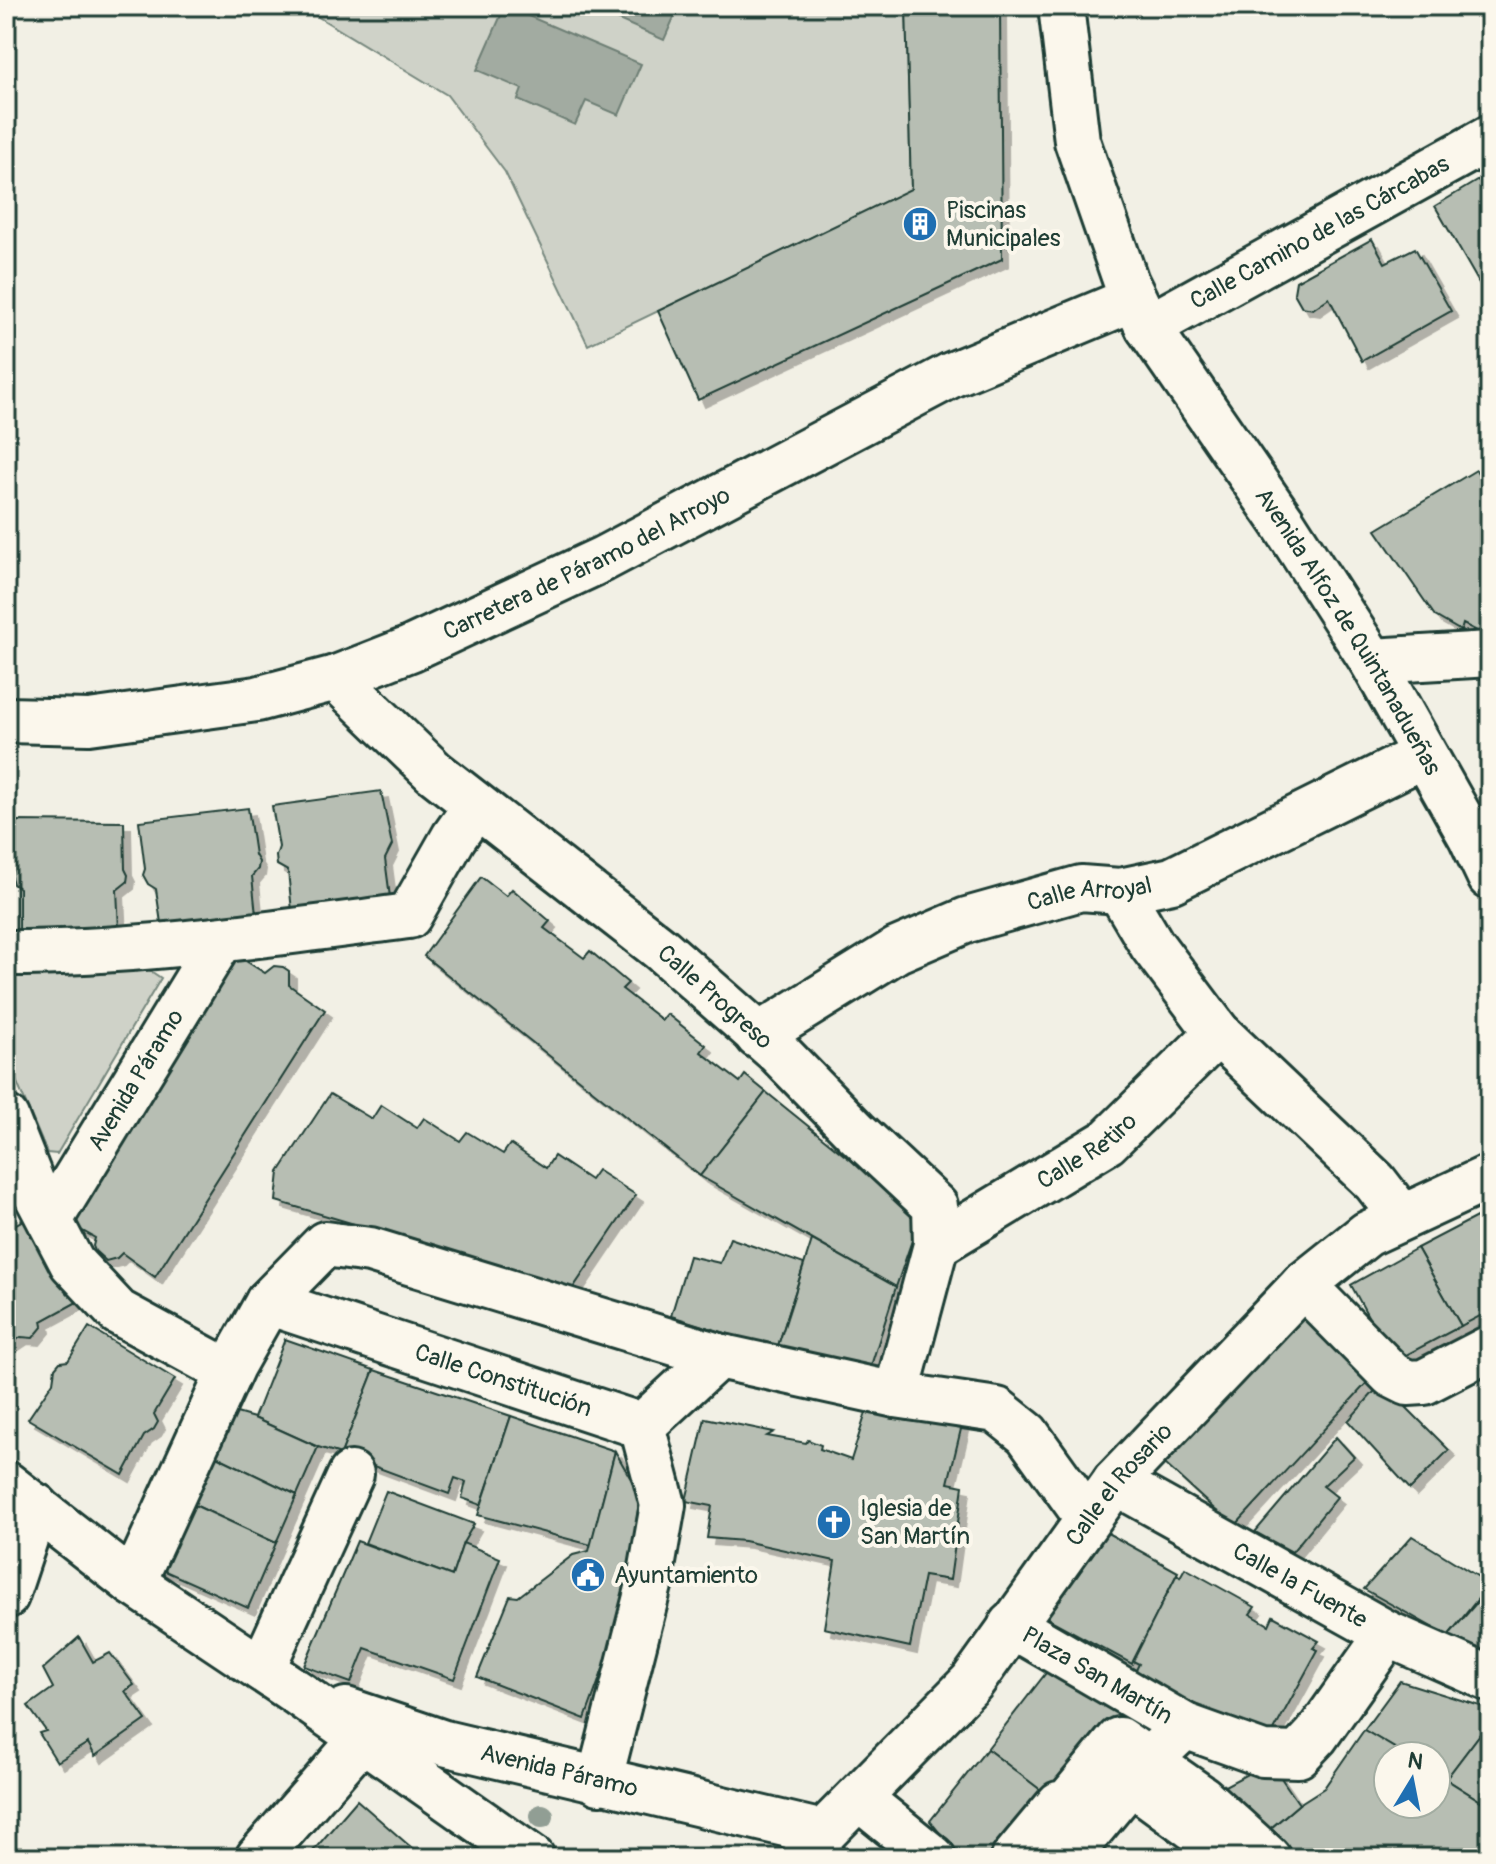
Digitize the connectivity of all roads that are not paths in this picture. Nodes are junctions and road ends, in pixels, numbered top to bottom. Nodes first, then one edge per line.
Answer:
1 (1061, 6) edge
2 (1490, 138) edge
3 (1141, 313) junction
4 (1490, 654) edge
5 (1372, 661) junction
6 (336, 678) junction
7 (6, 720) edge
8 (1424, 755) junction
9 (476, 806) junction
10 (1490, 877) edge
11 (1120, 891) junction
12 (221, 940) junction
13 (6, 953) edge
14 (1218, 1033) junction
15 (758, 1036) junction
16 (6, 1118) edge
17 (1490, 1177) edge
18 (1402, 1217) junction
19 (50, 1220) junction
20 (936, 1245) junction
21 (1303, 1285) junction
22 (268, 1302) junction
23 (1490, 1348) edge
24 (718, 1356) junction
25 (210, 1362) dead end
26 (896, 1395) junction
27 (642, 1426) junction
28 (351, 1474) dead end
29 (1115, 1482) junction
30 (21, 1495) edge
31 (1088, 1519) junction
32 (133, 1583) junction
33 (6, 1596) edge
34 (1011, 1625) junction
35 (1388, 1634) junction
36 (262, 1669) junction
37 (1489, 1680) edge
38 (299, 1694) junction
39 (1185, 1726) junction
40 (362, 1739) junction
41 (1139, 1772) junction
42 (599, 1782) junction
43 (859, 1798) junction
44 (814, 1846) edge
45 (258, 1858) edge
46 (532, 1858) edge
47 (933, 1858) edge
48 (1014, 1858) edge
49 (1067, 1858) edge
50 (1235, 1858) edge
51 (1268, 1858) edge

1 - 3 street, Avenida Alfoz de Quintanadueñas
2 - 3 street, Calle Camino de las Cárcabas
3 - 5 street, Avenida Alfoz de Quintanadueñas
3 - 6 street, Carretera de Páramo del Arroyo
4 - 5 street
5 - 8 street, Avenida Alfoz de Quintanadueñas
6 - 7 street, Carretera de Páramo del Arroyo
6 - 9 street, Calle Progreso
8 - 10 street, Avenida Alfoz de Quintanadueñas
8 - 11 street, Calle Arroyal
9 - 12 street
9 - 15 street, Calle Progreso
11 - 14 street
11 - 15 street, Calle Arroyal
12 - 13 street
12 - 19 street, Avenida Páramo
14 - 18 street
14 - 20 street, Calle Retiro
15 - 20 street, Calle Progreso
16 - 19 street
17 - 18 street, Calle el Rosario
18 - 21 street, Calle el Rosario
19 - 25 street
20 - 26 street, Calle Progreso
21 - 23 street
21 - 29 street, Calle el Rosario
22 - 24 street
22 - 27 street, Calle Constitución
22 - 32 street
24 - 26 street
24 - 27 street
26 - 31 street
27 - 42 street
28 - 36 street
29 - 31 street, Calle el Rosario
29 - 35 street, Calle la Fuente
30 - 32 street, Avenida Páramo
30 - 33 street
31 - 34 street, Calle el Rosario
32 - 36 street, Avenida Páramo
34 - 39 street, Plaza San Martín
34 - 43 street, Calle el Rosario
35 - 37 street, Calle la Fuente
35 - 39 street, Plaza San Martín
36 - 38 street, Avenida Páramo
38 - 40 street, Avenida Páramo
38 - 42 street, Avenida Páramo
39 - 41 street, Plaza San Martín
40 - 45 street
40 - 46 street, Avenida Páramo
41 - 48 street, Plaza San Martín
41 - 49 street, Plaza San Martín
41 - 50 street, Plaza San Martín
41 - 51 street, Plaza San Martín
42 - 44 street, Avenida Páramo
43 - 44 street, Calle el Rosario
43 - 47 street

